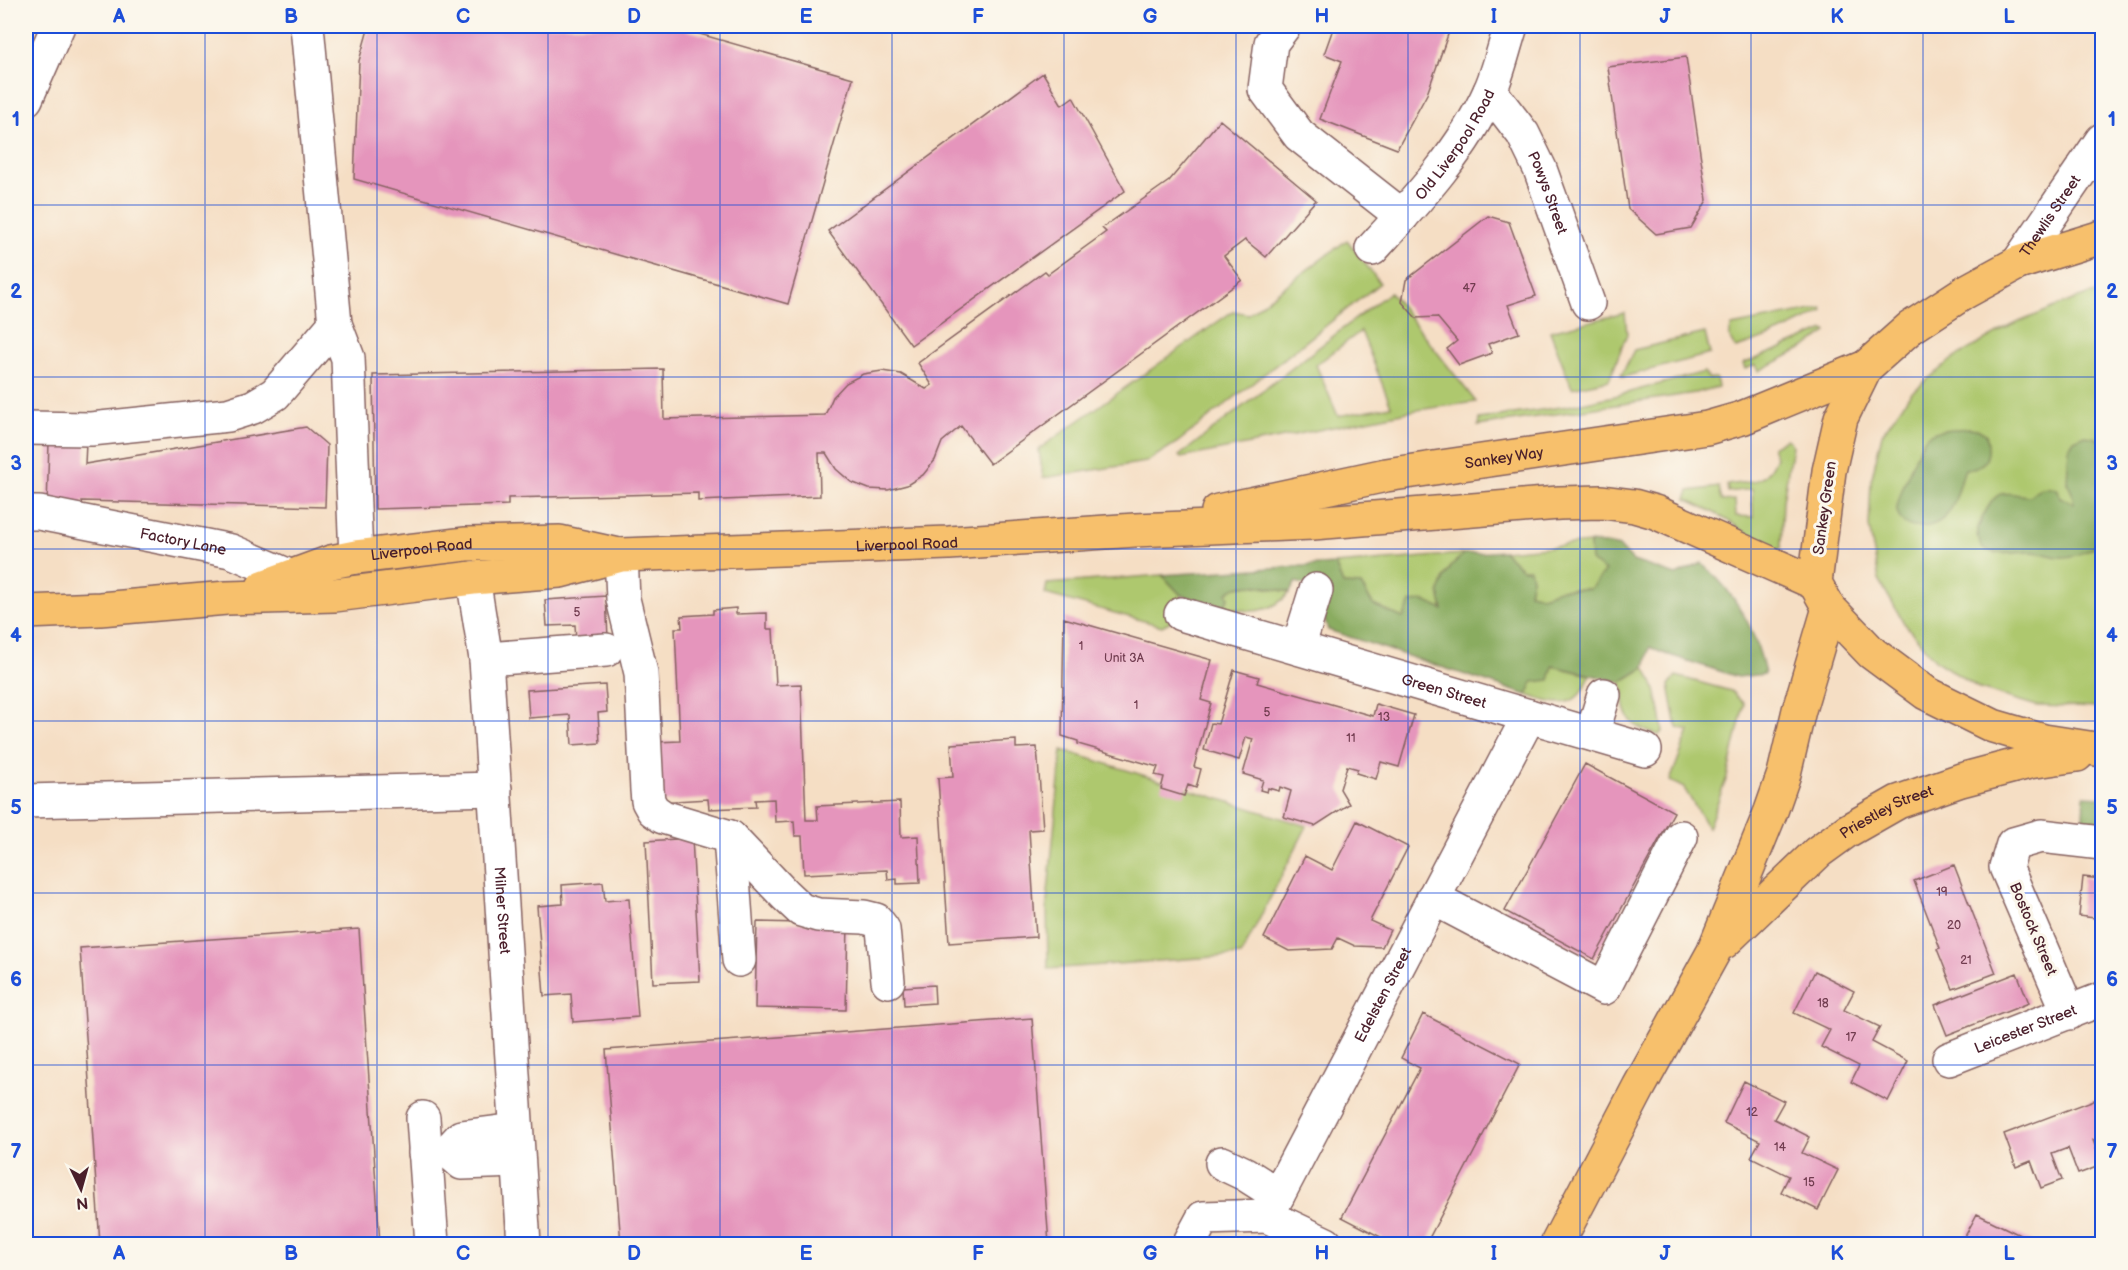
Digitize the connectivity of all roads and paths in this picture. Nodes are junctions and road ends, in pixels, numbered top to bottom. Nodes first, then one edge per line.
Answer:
1 (58, 26) edge
2 (307, 26) edge
3 (1284, 26) edge
4 (1511, 26) edge
5 (1490, 91) junction
6 (26, 99) edge
7 (2103, 140) edge
8 (1402, 216) junction
9 (2103, 237) edge
10 (1372, 249) dead end
11 (2018, 262) junction
12 (1588, 303) dead end
13 (335, 324) junction
14 (1866, 367) junction
15 (26, 428) edge
16 (26, 513) edge
17 (1135, 530) junction
18 (976, 541) joint
19 (621, 555) junction
20 (356, 557) junction
21 (293, 577) junction
22 (472, 578) junction
23 (1316, 590) dead end
24 (335, 595) junction
25 (1822, 595) junction
26 (227, 598) junction
27 (26, 612) edge
28 (1181, 614) dead end
29 (1298, 648) junction
30 (606, 650) dead end
31 (486, 659) junction
32 (1604, 695) dead end
33 (1529, 716) junction
34 (1592, 734) junction
35 (1645, 750) dead end
36 (2103, 751) edge
37 (495, 789) junction
38 (26, 801) edge
39 (730, 837) junction
40 (1681, 837) dead end
41 (2103, 843) edge
42 (1433, 898) junction
43 (1713, 953) junction
44 (738, 960) dead end
45 (888, 981) dead end
46 (2103, 999) edge
47 (2069, 1013) junction
48 (1949, 1059) dead end
49 (423, 1118) dead end
50 (517, 1146) junction
51 (436, 1152) junction
52 (1222, 1163) dead end
53 (1272, 1205) junction
54 (432, 1245) edge
55 (524, 1245) edge
56 (1189, 1245) edge
57 (1326, 1245) edge
58 (1557, 1245) edge

1 - 6 street
2 - 13 street
3 - 8 street
4 - 5 street, Old Liverpool Road
5 - 8 street, Old Liverpool Road
5 - 12 street, Powys Street
7 - 11 street, Thewlis Street
8 - 10 street, Old Liverpool Road
9 - 11 highway, Sankey Green
11 - 14 highway, Sankey Green
13 - 15 street
13 - 20 street
14 - 17 highway, Sankey Way
14 - 25 highway, Sankey Green
16 - 21 street, Factory Lane
17 - 18 highway, Sankey Way
17 - 25 highway, Sankey Way
18 - 19 highway, Liverpool Road
19 - 20 highway, Liverpool Road
19 - 22 highway, Liverpool Road
19 - 39 street
20 - 21 highway, Liverpool Road
21 - 24 street, Factory Lane
21 - 26 highway, Liverpool Road
22 - 24 highway, Liverpool Road
22 - 31 street, Milner Street
23 - 29 street
24 - 26 highway, Liverpool Road
25 - 36 highway
25 - 43 highway, Priestley Street
26 - 27 highway, Liverpool Road
28 - 29 street, Green Street
29 - 33 street, Green Street
30 - 31 street
31 - 37 street, Milner Street
32 - 34 street
33 - 34 street, Green Street
33 - 42 street, Edelsten Street
34 - 35 street, Green Street
36 - 43 highway, Priestley Street
37 - 38 street
37 - 50 street, Milner Street
39 - 44 street
39 - 45 street
40 - 42 street
41 - 47 street, Bostock Street
42 - 53 street, Edelsten Street
43 - 58 highway, Priestley Street
46 - 47 street, Leicester Street
47 - 48 street, Leicester Street
49 - 51 street
50 - 51 street
50 - 55 street, Milner Street
51 - 54 street
52 - 53 street
53 - 56 street
53 - 57 street

